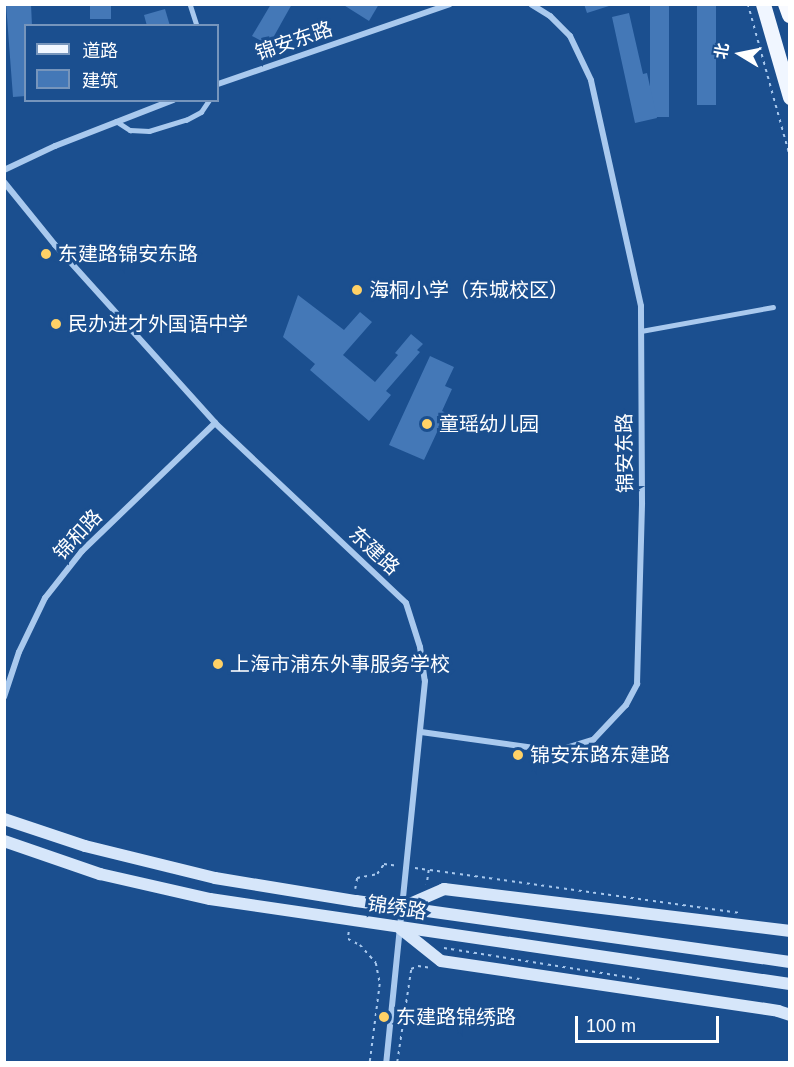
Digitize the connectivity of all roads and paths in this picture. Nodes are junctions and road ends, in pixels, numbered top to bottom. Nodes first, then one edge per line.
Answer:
1 (190, 4) edge
2 (450, 4) edge
3 (531, 4) edge
4 (748, 4) edge
5 (763, 4) edge
6 (786, 4) edge
7 (789, 15) edge
8 (196, 24) edge
9 (219, 84) edge
10 (789, 97) edge
11 (168, 102) edge
12 (208, 102) edge
13 (116, 121) junction
14 (789, 157) edge
15 (4, 170) edge
16 (4, 182) edge
17 (773, 307) dead end
18 (641, 332) junction
19 (214, 423) junction
20 (4, 697) edge
21 (421, 732) junction
22 (4, 819) edge
23 (4, 841) edge
24 (429, 870) dead end
25 (401, 907) junction
26 (741, 913) dead end
27 (400, 928) junction
28 (789, 932) edge
29 (443, 948) dead end
30 (789, 962) edge
31 (418, 966) dead end
32 (639, 979) dead end
33 (789, 984) edge
34 (789, 1015) edge
35 (386, 1062) edge
36 (397, 1062) edge

1 - 8 lane
2 - 9 street, 锦安东路
3 - 18 street, 锦安东路
4 - 14 path
5 - 10 main road
6 - 7 highway
11 - 13 street
12 - 13 lane
13 - 15 street
16 - 19 street, 东建路
17 - 18 lane
18 - 21 street, 锦安东路
19 - 20 street, 锦和路
19 - 21 street, 东建路
21 - 25 street, 东建路
22 - 25 main road, 锦绣路
23 - 27 main road, 锦绣路
24 - 26 path
25 - 27 street, 东建路
25 - 28 main road
25 - 30 main road, 锦绣路
27 - 33 main road, 锦绣路
27 - 34 main road
27 - 35 street, 东建路
29 - 32 path
31 - 36 path

